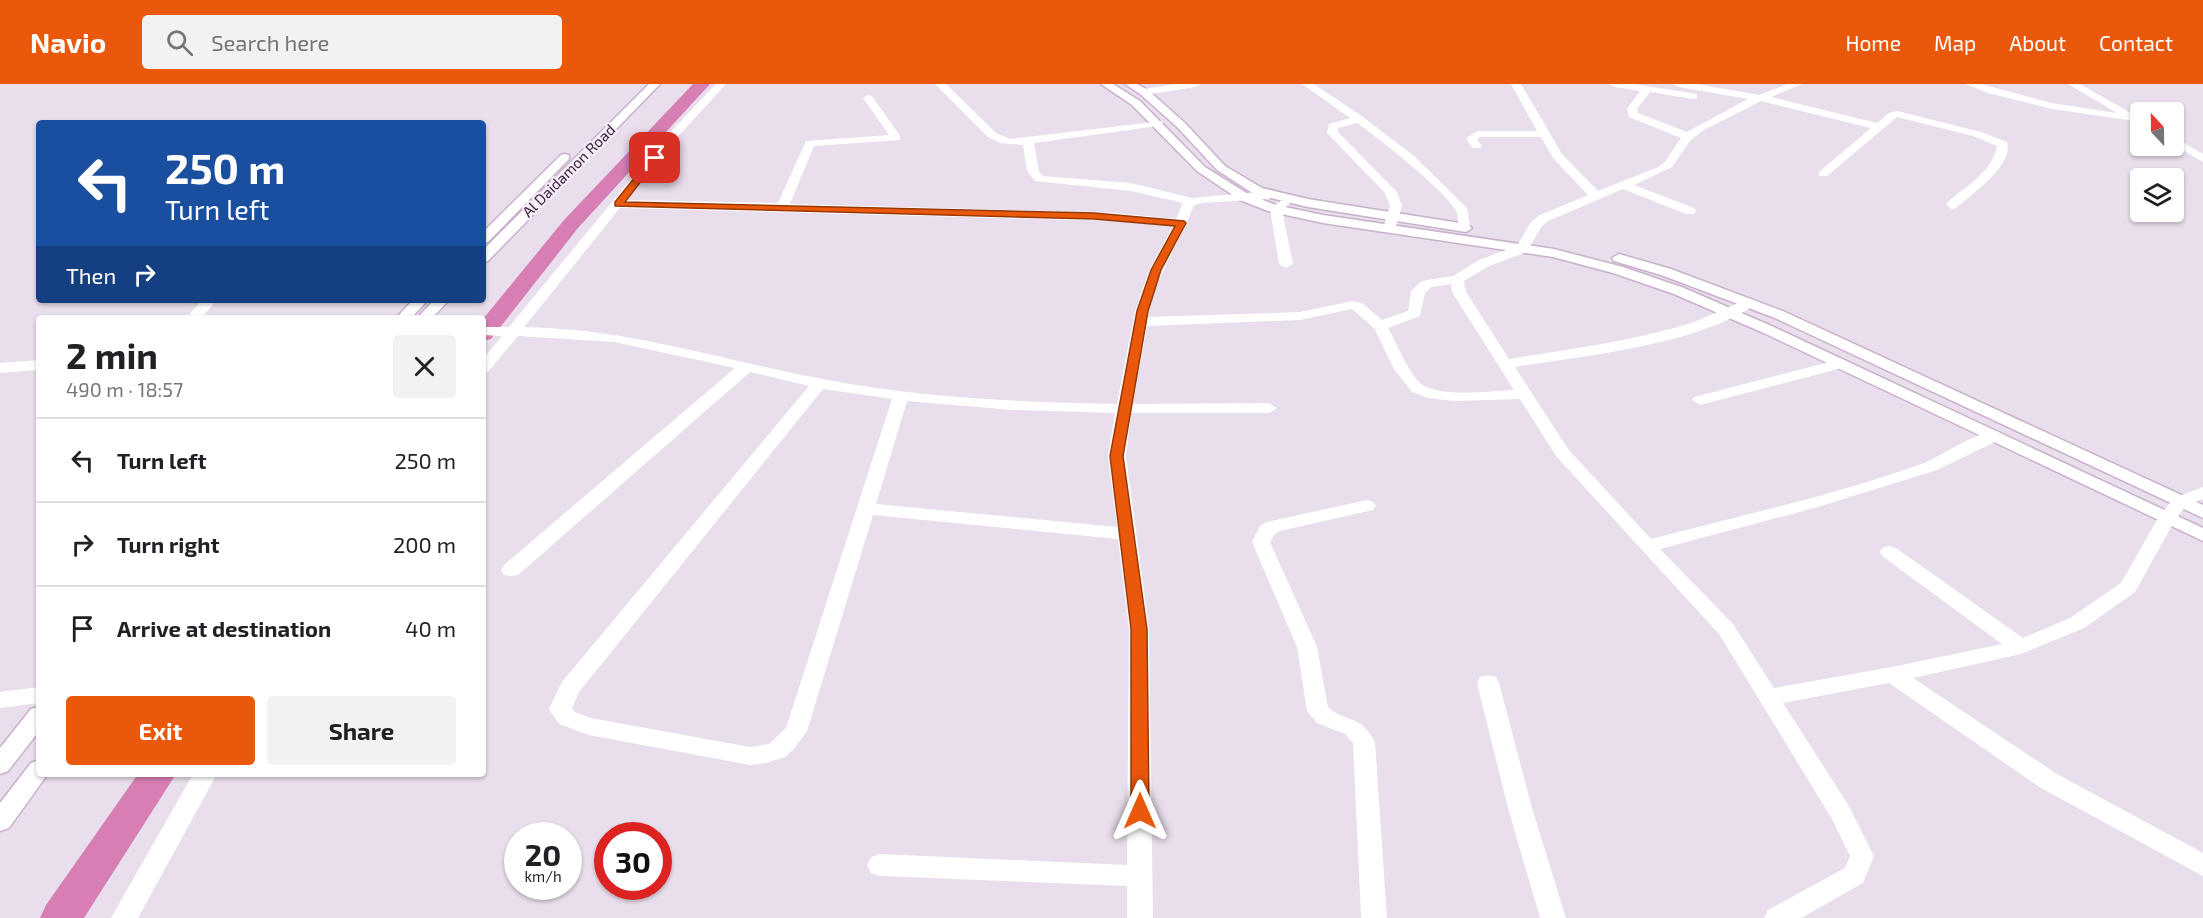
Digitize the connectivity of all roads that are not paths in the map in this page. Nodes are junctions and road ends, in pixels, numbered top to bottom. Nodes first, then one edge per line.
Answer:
1 (639, 84) edge
2 (655, 84) edge
3 (721, 84) edge
4 (941, 84) edge
5 (1106, 84) edge
6 (1130, 84) edge
7 (1195, 84) edge
8 (1307, 84) edge
9 (1516, 84) edge
10 (1615, 84) edge
11 (1679, 84) edge
12 (1776, 84) edge
13 (1971, 84) edge
14 (2073, 84) edge
15 (1793, 86) edge
16 (1647, 89) junction
17 (1144, 93) junction
18 (868, 98) dead end
19 (1761, 98) junction
20 (1744, 104) junction
21 (2130, 116) edge
22 (1359, 119) junction
23 (2130, 119) edge
24 (1158, 123) junction
25 (1881, 127) junction
26 (1545, 134) junction
27 (1689, 137) junction
28 (1028, 141) junction
29 (1476, 146) dead end
30 (2184, 147) edge
31 (2203, 159) edge
32 (1823, 174) dead end
33 (1623, 185) junction
34 (1596, 196) junction
35 (1244, 197) junction
36 (1191, 201) junction
37 (1273, 202) junction
38 (618, 204) junction
39 (1952, 204) dead end
40 (782, 207) junction
41 (1690, 211) dead end
42 (1181, 223) junction
43 (1391, 223) junction
44 (1464, 228) junction
45 (486, 236) edge
46 (1526, 244) junction
47 (486, 255) edge
48 (1286, 264) dead end
49 (1457, 279) junction
50 (207, 303) edge
51 (419, 303) edge
52 (439, 303) edge
53 (1748, 303) junction
54 (1732, 314) junction
55 (195, 315) edge
56 (406, 315) edge
57 (427, 315) edge
58 (1140, 322) junction
59 (1380, 326) junction
60 (489, 331) edge
61 (514, 332) junction
62 (1505, 364) junction
63 (1841, 364) junction
64 (486, 365) edge
65 (32, 366) edge
66 (746, 367) junction
67 (0, 368) edge
68 (0, 377) edge
69 (819, 384) junction
70 (1524, 394) junction
71 (901, 396) junction
72 (1700, 400) dead end
73 (1269, 408) dead end
74 (1124, 410) junction
75 (1993, 436) junction
76 (2203, 492) edge
77 (1367, 506) dead end
78 (866, 509) junction
79 (2174, 510) junction
80 (2203, 512) edge
81 (1126, 534) junction
82 (2203, 535) edge
83 (1647, 546) junction
84 (1888, 552) dead end
85 (511, 570) dead end
86 (2021, 646) junction
87 (1892, 675) junction
88 (1488, 683) dead end
89 (36, 695) edge
90 (1769, 697) junction
91 (0, 700) edge
92 (36, 719) edge
93 (0, 765) edge
94 (36, 773) edge
95 (203, 777) edge
96 (0, 821) edge
97 (880, 865) dead end
98 (2203, 865) edge
99 (1140, 876) junction
100 (124, 918) edge
101 (1140, 918) edge
102 (1374, 918) edge
103 (1553, 918) edge
104 (1777, 918) edge

1 - 45 street, Al Daidamon Road
2 - 47 street, Al Daidamon Road
3 - 38 street
4 - 28 street
5 - 24 street
6 - 17 street
7 - 17 street
8 - 22 street
9 - 26 street
10 - 16 street
11 - 19 street
12 - 15 street
13 - 23 street
14 - 21 street
15 - 19 street
16 - 20 street
16 - 27 street
17 - 37 street
18 - 40 street
19 - 20 street
19 - 25 street
20 - 27 street
22 - 43 street
22 - 44 street
24 - 28 street
24 - 35 street
25 - 32 street
25 - 39 street
26 - 29 street
26 - 34 street
27 - 33 street
28 - 36 street
30 - 31 street
33 - 34 street
33 - 41 street
34 - 46 street
35 - 36 street
35 - 37 street
36 - 42 street
37 - 43 street
37 - 43 street
37 - 48 street
38 - 40 street
38 - 61 street
40 - 42 street
42 - 58 street
43 - 44 street
43 - 46 street
44 - 46 street
46 - 49 street
46 - 53 street
46 - 54 street
49 - 59 street
49 - 62 street
50 - 55 street
51 - 56 street
52 - 57 street
53 - 54 street
53 - 79 street
54 - 62 street
54 - 63 street
58 - 59 street
58 - 74 street
59 - 70 street
60 - 61 street
61 - 64 street
61 - 66 street
62 - 70 street
63 - 72 street
63 - 75 street
65 - 67 street
65 - 68 street
66 - 69 street
66 - 85 street
69 - 71 street
69 - 78 street
70 - 83 street
71 - 74 street
71 - 78 street
73 - 74 street
74 - 81 street
75 - 79 street
75 - 83 street
76 - 79 street
77 - 102 street
78 - 81 street
79 - 80 street
79 - 82 street
79 - 86 street
81 - 99 street
83 - 90 street
84 - 86 street
86 - 87 street
87 - 90 street
87 - 98 street
88 - 103 street
89 - 91 street
90 - 104 street
92 - 93 street
94 - 96 street
95 - 100 street
97 - 99 street
99 - 101 street

